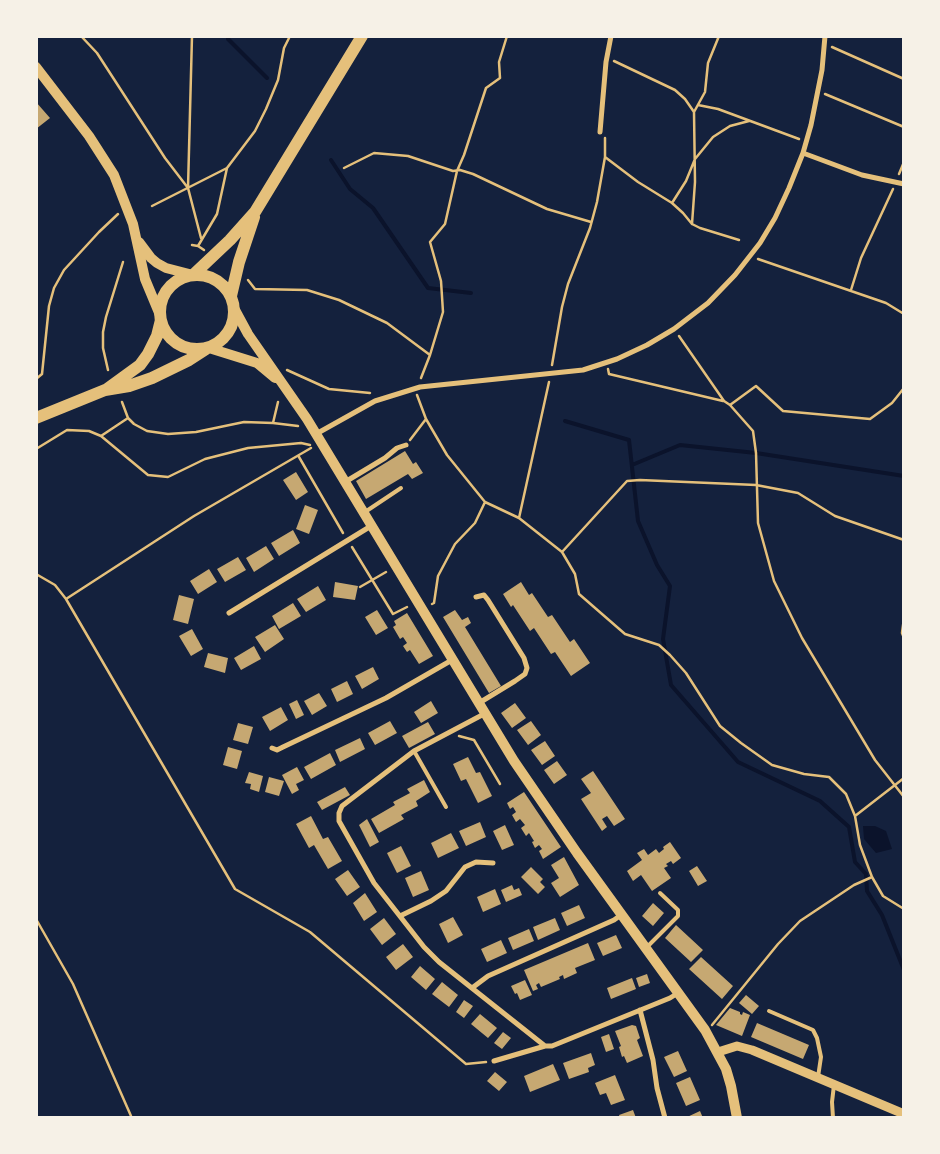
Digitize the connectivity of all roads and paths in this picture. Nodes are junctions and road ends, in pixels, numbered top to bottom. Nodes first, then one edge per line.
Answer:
1 (82, 36) edge
2 (192, 36) edge
3 (290, 36) edge
4 (362, 36) edge
5 (507, 36) edge
6 (611, 36) edge
7 (719, 36) edge
8 (826, 36) edge
9 (825, 44) junction
10 (606, 58) junction
11 (36, 67) edge
12 (904, 79) edge
13 (819, 92) junction
14 (698, 105) junction
15 (694, 112) junction
16 (749, 121) junction
17 (904, 128) edge
18 (600, 132) dead end
19 (606, 135) dead end
20 (806, 141) junction
21 (803, 153) junction
22 (605, 157) junction
23 (695, 159) junction
24 (904, 162) edge
25 (227, 168) junction
26 (344, 168) dead end
27 (457, 170) junction
28 (895, 183) junction
29 (904, 184) edge
30 (188, 188) junction
31 (672, 203) junction
32 (152, 206) dead end
33 (255, 212) junction
34 (119, 214) dead end
35 (591, 222) junction
36 (692, 224) junction
37 (137, 239) junction
38 (202, 239) junction
39 (739, 240) dead end
40 (192, 245) dead end
41 (198, 246) junction
42 (208, 253) dead end
43 (749, 257) junction
44 (123, 262) dead end
45 (192, 275) junction
46 (243, 276) dead end
47 (851, 290) junction
48 (231, 296) junction
49 (235, 310) junction
50 (904, 314) edge
51 (160, 318) junction
52 (674, 328) junction
53 (208, 349) junction
54 (430, 355) junction
55 (606, 363) junction
56 (285, 369) dead end
57 (108, 370) dead end
58 (551, 374) junction
59 (36, 379) edge
60 (281, 384) junction
61 (418, 388) junction
62 (904, 388) edge
63 (105, 390) junction
64 (391, 396) junction
65 (724, 401) junction
66 (122, 402) dead end
67 (278, 402) dead end
68 (730, 405) junction
69 (36, 418) edge
70 (128, 418) junction
71 (426, 419) junction
72 (273, 423) junction
73 (302, 428) dead end
74 (316, 434) junction
75 (101, 436) junction
76 (406, 445) joint
77 (36, 449) edge
78 (299, 457) dead end
79 (345, 482) junction
80 (756, 484) junction
81 (401, 488) dead end
82 (486, 502) junction
83 (364, 513) junction
84 (519, 518) junction
85 (371, 526) junction
86 (343, 534) dead end
87 (904, 540) edge
88 (352, 546) dead end
89 (562, 552) junction
90 (390, 570) dead end
91 (36, 574) edge
92 (372, 580) junction
93 (360, 587) dead end
94 (476, 597) dead end
95 (66, 599) junction
96 (410, 605) dead end
97 (422, 610) junction
98 (229, 613) dead end
99 (904, 618) edge
100 (903, 627) edge
101 (904, 638) edge
102 (452, 660) junction
103 (478, 703) junction
104 (484, 714) junction
105 (450, 733) junction
106 (272, 748) dead end
107 (414, 751) junction
108 (904, 778) edge
109 (500, 784) dead end
110 (894, 785) junction
111 (904, 797) edge
112 (446, 807) dead end
113 (855, 816) junction
114 (492, 863) dead end
115 (872, 877) junction
116 (660, 893) dead end
117 (904, 909) edge
118 (621, 915) junction
119 (400, 916) junction
120 (36, 919) edge
121 (646, 948) junction
122 (472, 988) junction
123 (678, 994) junction
124 (640, 1010) junction
125 (769, 1011) dead end
126 (711, 1026) dead end
127 (545, 1046) junction
128 (718, 1052) junction
129 (494, 1060) joint
130 (818, 1077) junction
131 (835, 1084) junction
132 (904, 1114) edge
133 (131, 1116) dead end
134 (666, 1118) edge
135 (737, 1118) edge
136 (834, 1118) edge

1 - 30 path
2 - 30 path
3 - 25 path
4 - 33 highway
5 - 27 path
6 - 10 street
7 - 14 path
8 - 9 street
9 - 12 path
9 - 13 street
10 - 15 path
10 - 18 street
11 - 37 main road
13 - 17 path
13 - 20 street
14 - 15 path
14 - 16 path
15 - 23 path
16 - 20 path
16 - 23 path
19 - 22 path
20 - 21 street
21 - 28 street
21 - 43 street
22 - 31 path
22 - 35 path
23 - 31 path
23 - 36 path
24 - 28 path
25 - 30 path
25 - 38 path
26 - 27 path
27 - 35 path
27 - 54 path
28 - 29 street
28 - 47 path
30 - 32 path
30 - 38 path
31 - 36 path
33 - 45 highway
33 - 48 highway
34 - 59 path
35 - 58 path
36 - 39 path
37 - 45 main road
37 - 51 main road
38 - 41 path
40 - 41 path
41 - 42 path
43 - 47 path
43 - 52 street
44 - 57 path
45 - 48 highway
45 - 51 highway
46 - 54 path
47 - 50 path
48 - 49 highway
49 - 53 highway
49 - 60 main road
51 - 53 highway
51 - 63 highway
52 - 55 street
52 - 65 path
53 - 60 main road
53 - 63 highway
54 - 61 path
55 - 58 street
55 - 65 path
56 - 64 path
58 - 61 street
58 - 84 path
60 - 74 main road
61 - 64 street
61 - 71 path
62 - 68 path
63 - 69 highway
64 - 74 street
65 - 68 path
66 - 70 path
67 - 72 path
68 - 80 path
70 - 72 path
70 - 75 path
71 - 76 path
71 - 82 path
72 - 73 path
74 - 79 main road
75 - 77 path
75 - 95 path
76 - 79 street
78 - 86 path
79 - 83 main road
80 - 87 path
80 - 89 path
80 - 110 path
81 - 83 lane
82 - 84 path
82 - 97 path
83 - 85 main road
84 - 89 path
85 - 97 main road
85 - 98 street
88 - 92 path
89 - 113 path
90 - 92 path
91 - 95 path
92 - 93 path
92 - 96 path
94 - 103 street
95 - 129 path
97 - 102 main road
99 - 100 path
100 - 101 path
102 - 103 main road
102 - 106 street
103 - 104 main road
104 - 105 street
104 - 118 main road
105 - 107 street
105 - 109 path
107 - 112 lane
107 - 119 street
108 - 110 path
110 - 111 path
110 - 113 path
113 - 115 path
114 - 119 street
115 - 117 path
115 - 126 path
116 - 121 lane
118 - 121 main road
118 - 122 street
119 - 122 street
120 - 133 path
121 - 123 main road
122 - 127 street
123 - 124 street
123 - 128 main road
124 - 127 street
124 - 134 street
125 - 130 lane
127 - 129 street
128 - 130 street
128 - 135 main road
130 - 131 street
131 - 132 street
131 - 136 lane

